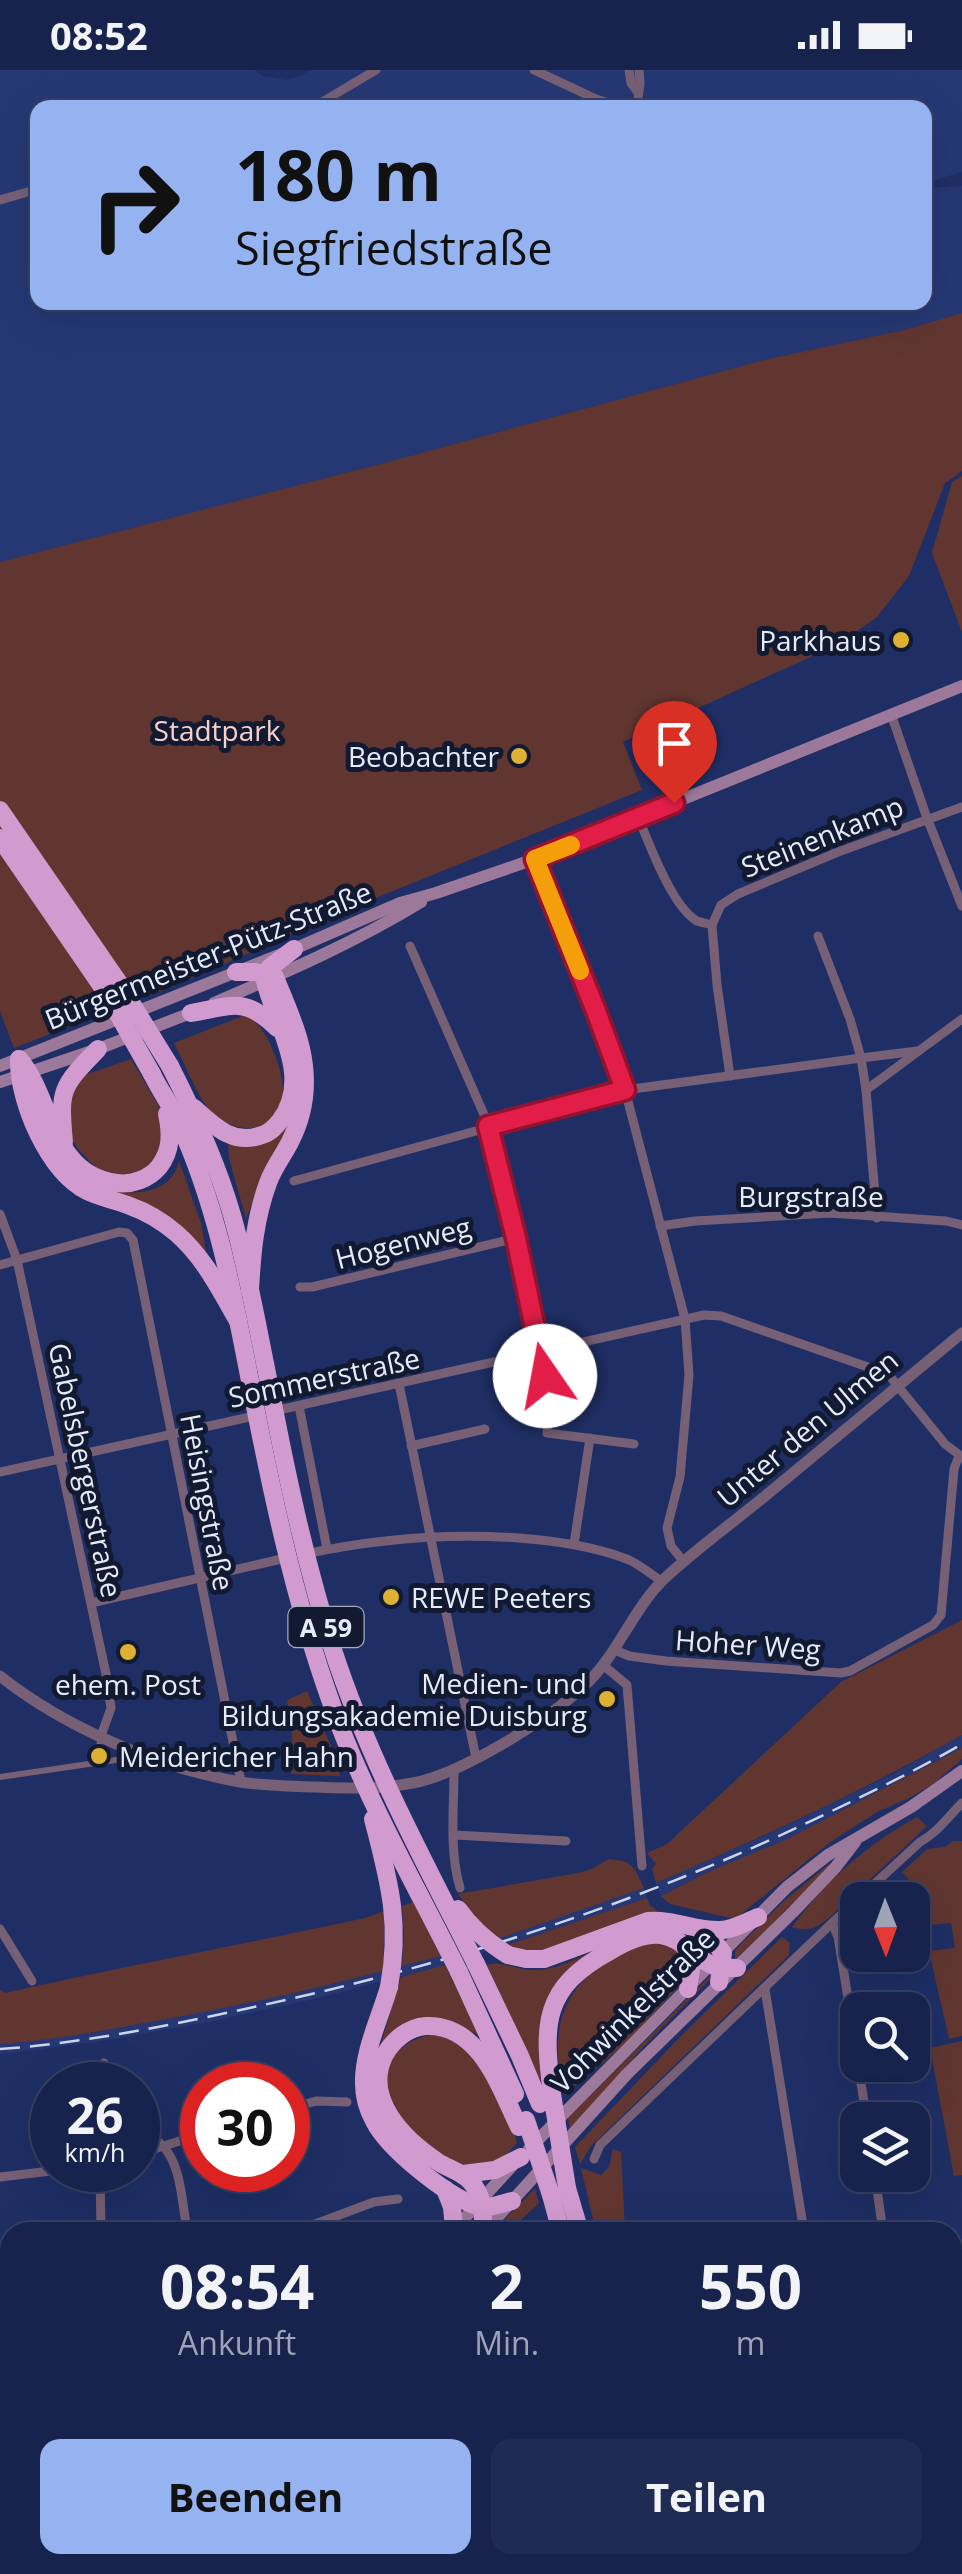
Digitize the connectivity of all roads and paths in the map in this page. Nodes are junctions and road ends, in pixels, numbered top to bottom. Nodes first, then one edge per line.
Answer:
1 (376, 70) edge
2 (534, 70) edge
3 (629, 70) edge
4 (639, 70) edge
5 (637, 91) junction
6 (325, 100) edge
7 (599, 100) edge
8 (637, 100) edge
9 (30, 191) edge
10 (0, 200) edge
11 (962, 686) edge
12 (891, 714) junction
13 (962, 807) edge
14 (0, 810) edge
15 (638, 817) junction
16 (927, 818) junction
17 (0, 838) edge
18 (535, 859) junction
19 (436, 893) junction
20 (962, 906) edge
21 (712, 925) junction
22 (818, 936) dead end
23 (410, 946) dead end
24 (294, 948) junction
25 (236, 972) junction
26 (268, 977) junction
27 (191, 1013) junction
28 (962, 1019) edge
29 (284, 1036) junction
30 (98, 1049) junction
31 (920, 1050) junction
32 (861, 1058) junction
33 (0, 1066) edge
34 (730, 1076) junction
35 (15, 1078) edge
36 (625, 1090) junction
37 (866, 1090) junction
38 (164, 1100) junction
39 (190, 1105) junction
40 (488, 1126) junction
41 (65, 1148) junction
42 (294, 1181) dead end
43 (0, 1214) edge
44 (877, 1218) junction
45 (962, 1225) edge
46 (660, 1226) junction
47 (516, 1238) junction
48 (18, 1260) junction
49 (0, 1265) edge
50 (300, 1287) dead end
51 (250, 1290) junction
52 (685, 1319) junction
53 (238, 1321) junction
54 (962, 1333) edge
55 (540, 1352) junction
56 (399, 1384) junction
57 (898, 1385) junction
58 (261, 1390) junction
59 (299, 1406) junction
60 (485, 1429) dead end
61 (171, 1434) junction
62 (590, 1438) junction
63 (634, 1444) dead end
64 (411, 1446) junction
65 (961, 1457) edge
66 (62, 1458) junction
67 (0, 1472) edge
68 (430, 1536) junction
69 (574, 1544) junction
70 (327, 1549) junction
71 (684, 1562) junction
72 (200, 1578) junction
73 (662, 1581) junction
74 (92, 1603) junction
75 (615, 1650) junction
76 (603, 1665) junction
77 (0, 1676) edge
78 (101, 1736) junction
79 (149, 1756) junction
80 (476, 1758) junction
81 (96, 1763) junction
82 (454, 1770) junction
83 (962, 1771) edge
84 (0, 1777) edge
85 (240, 1782) junction
86 (365, 1784) junction
87 (962, 1803) edge
88 (454, 1834) junction
89 (860, 1836) junction
90 (566, 1841) dead end
91 (420, 1854) junction
92 (642, 1866) dead end
93 (460, 1888) dead end
94 (758, 1917) junction
95 (832, 1923) junction
96 (700, 1928) junction
97 (0, 1929) edge
98 (684, 1945) junction
99 (722, 1967) junction
100 (468, 1968) junction
101 (32, 1981) dead end
102 (765, 1988) junction
103 (688, 1989) junction
104 (847, 1992) edge
105 (546, 2099) junction
106 (347, 2102) dead end
107 (310, 2103) edge
108 (523, 2123) junction
109 (180, 2142) edge
110 (160, 2143) edge
111 (164, 2147) junction
112 (160, 2148) edge
113 (521, 2157) junction
114 (594, 2159) dead end
115 (30, 2173) edge
116 (462, 2174) junction
117 (0, 2177) edge
118 (444, 2189) junction
119 (559, 2191) junction
120 (100, 2192) edge
121 (877, 2192) edge
122 (398, 2198) dead end
123 (512, 2201) junction
124 (479, 2204) junction
125 (101, 2222) edge
126 (186, 2222) edge
127 (321, 2222) edge
128 (453, 2222) edge
129 (462, 2222) edge
130 (482, 2222) edge
131 (492, 2222) edge
132 (561, 2222) edge
133 (575, 2222) edge
134 (802, 2222) edge
135 (882, 2222) edge

1 - 6 street
2 - 7 street
3 - 5 street
4 - 5 street
5 - 8 street
9 - 10 street
11 - 12 main road, Bürgermeister-Pütz-Straße
12 - 15 main road, Bürgermeister-Pütz-Straße
12 - 16 street
13 - 16 street, Steinenkamp
14 - 39 highway, A 59, bridge
15 - 18 main road, Bürgermeister-Pütz-Straße
15 - 21 street
16 - 20 street
16 - 21 street, Steinenkamp
17 - 38 highway, A 59, bridge
18 - 19 main road, Bürgermeister-Pütz-Straße
18 - 36 street
19 - 24 main road, Bürgermeister-Pütz-Straße
19 - 26 main road, Bürgermeister-Pütz-Straße
21 - 34 street
22 - 32 street
23 - 40 street
24 - 25 main road, Bürgermeister-Pütz-Straße
24 - 26 highway
25 - 26 highway
25 - 35 main road, Bürgermeister-Pütz-Straße
26 - 27 main road, Bürgermeister-Pütz-Straße
26 - 29 highway
26 - 51 highway
27 - 29 highway
27 - 30 main road, Bürgermeister-Pütz-Straße
28 - 31 street
29 - 39 highway
30 - 35 main road, Bürgermeister-Pütz-Straße
30 - 41 highway
31 - 32 street
31 - 37 street
32 - 34 street
32 - 37 street
33 - 35 main road, Bürgermeister-Pütz-Straße
34 - 36 street
35 - 41 highway
35 - 53 highway
36 - 40 street
36 - 46 street
37 - 44 street
38 - 41 highway
38 - 53 highway, A 59
39 - 51 highway, A 59
40 - 42 street
40 - 47 street
43 - 48 street, Gabelsbergerstraße
44 - 45 street, Burgstraße
44 - 46 street, Burgstraße
46 - 52 street
47 - 50 street, Hogenweg
47 - 55 street
48 - 49 street
48 - 61 street, Heisingstraße
48 - 66 street, Gabelsbergerstraße
51 - 58 highway, A 59
52 - 55 street, Sommerstraße
52 - 57 street, Sommerstraße
52 - 71 street
53 - 58 highway, A 59
54 - 57 street, Unter den Ulmen
55 - 56 street, Sommerstraße
55 - 62 street
56 - 59 street, Sommerstraße
56 - 64 street
57 - 65 street
57 - 71 street, Unter den Ulmen
58 - 86 highway, A 59, bridge
58 - 91 highway, A 59, bridge
59 - 61 street, Sommerstraße
59 - 70 street
60 - 64 street
61 - 66 street, Sommerstraße
61 - 72 street, Heisingstraße
62 - 63 street
62 - 69 street
64 - 68 street
65 - 75 street, Hoher Weg
66 - 67 street, Sommerstraße
66 - 74 street, Gabelsbergerstraße
68 - 69 street
68 - 70 street
68 - 80 street
69 - 73 street
70 - 72 street
71 - 73 street, Unter den Ulmen
72 - 74 street
72 - 85 street, Heisingstraße
73 - 75 street, Unter den Ulmen
74 - 78 street, Gabelsbergerstraße
75 - 76 street, Unter den Ulmen
76 - 80 street, Unter den Ulmen
76 - 92 street
77 - 78 street, Unter den Ulmen
78 - 79 street, Unter den Ulmen
78 - 81 street
79 - 81 street
79 - 85 street, Unter den Ulmen
80 - 82 street, Unter den Ulmen
81 - 84 street
82 - 85 street, Unter den Ulmen
82 - 88 street
83 - 89 main road, Vohwinkelstraße
86 - 100 highway, A 59, bridge
86 - 118 highway, bridge
87 - 95 street
88 - 90 street
88 - 93 street
89 - 94 main road, Vohwinkelstraße
89 - 99 main road, Vohwinkelstraße
91 - 96 highway, bridge
91 - 100 highway, A 59, bridge
94 - 96 highway
94 - 99 main road, Vohwinkelstraße
95 - 102 street
95 - 104 street
96 - 99 highway
97 - 101 street
98 - 99 highway
98 - 103 highway
98 - 105 highway
99 - 103 main road, Vohwinkelstraße
99 - 123 main road, Vohwinkelstraße
100 - 105 highway, A 59
100 - 108 highway, A 59
102 - 114 street
102 - 134 street
103 - 113 main road, Vohwinkelstraße
105 - 119 highway, bridge
106 - 107 street
108 - 116 highway
108 - 119 highway, A 59, bridge
109 - 111 street
110 - 111 street
111 - 112 street
111 - 126 street
113 - 116 highway
113 - 124 main road, Vohwinkelstraße
115 - 117 street
116 - 124 highway
118 - 124 highway
118 - 128 highway
119 - 132 highway, A 59
119 - 133 highway, A 59
120 - 125 street
121 - 135 street
122 - 127 street
123 - 124 highway
123 - 131 main road, Vohwinkelstraße
124 - 129 main road, Vohwinkelstraße
124 - 130 highway

